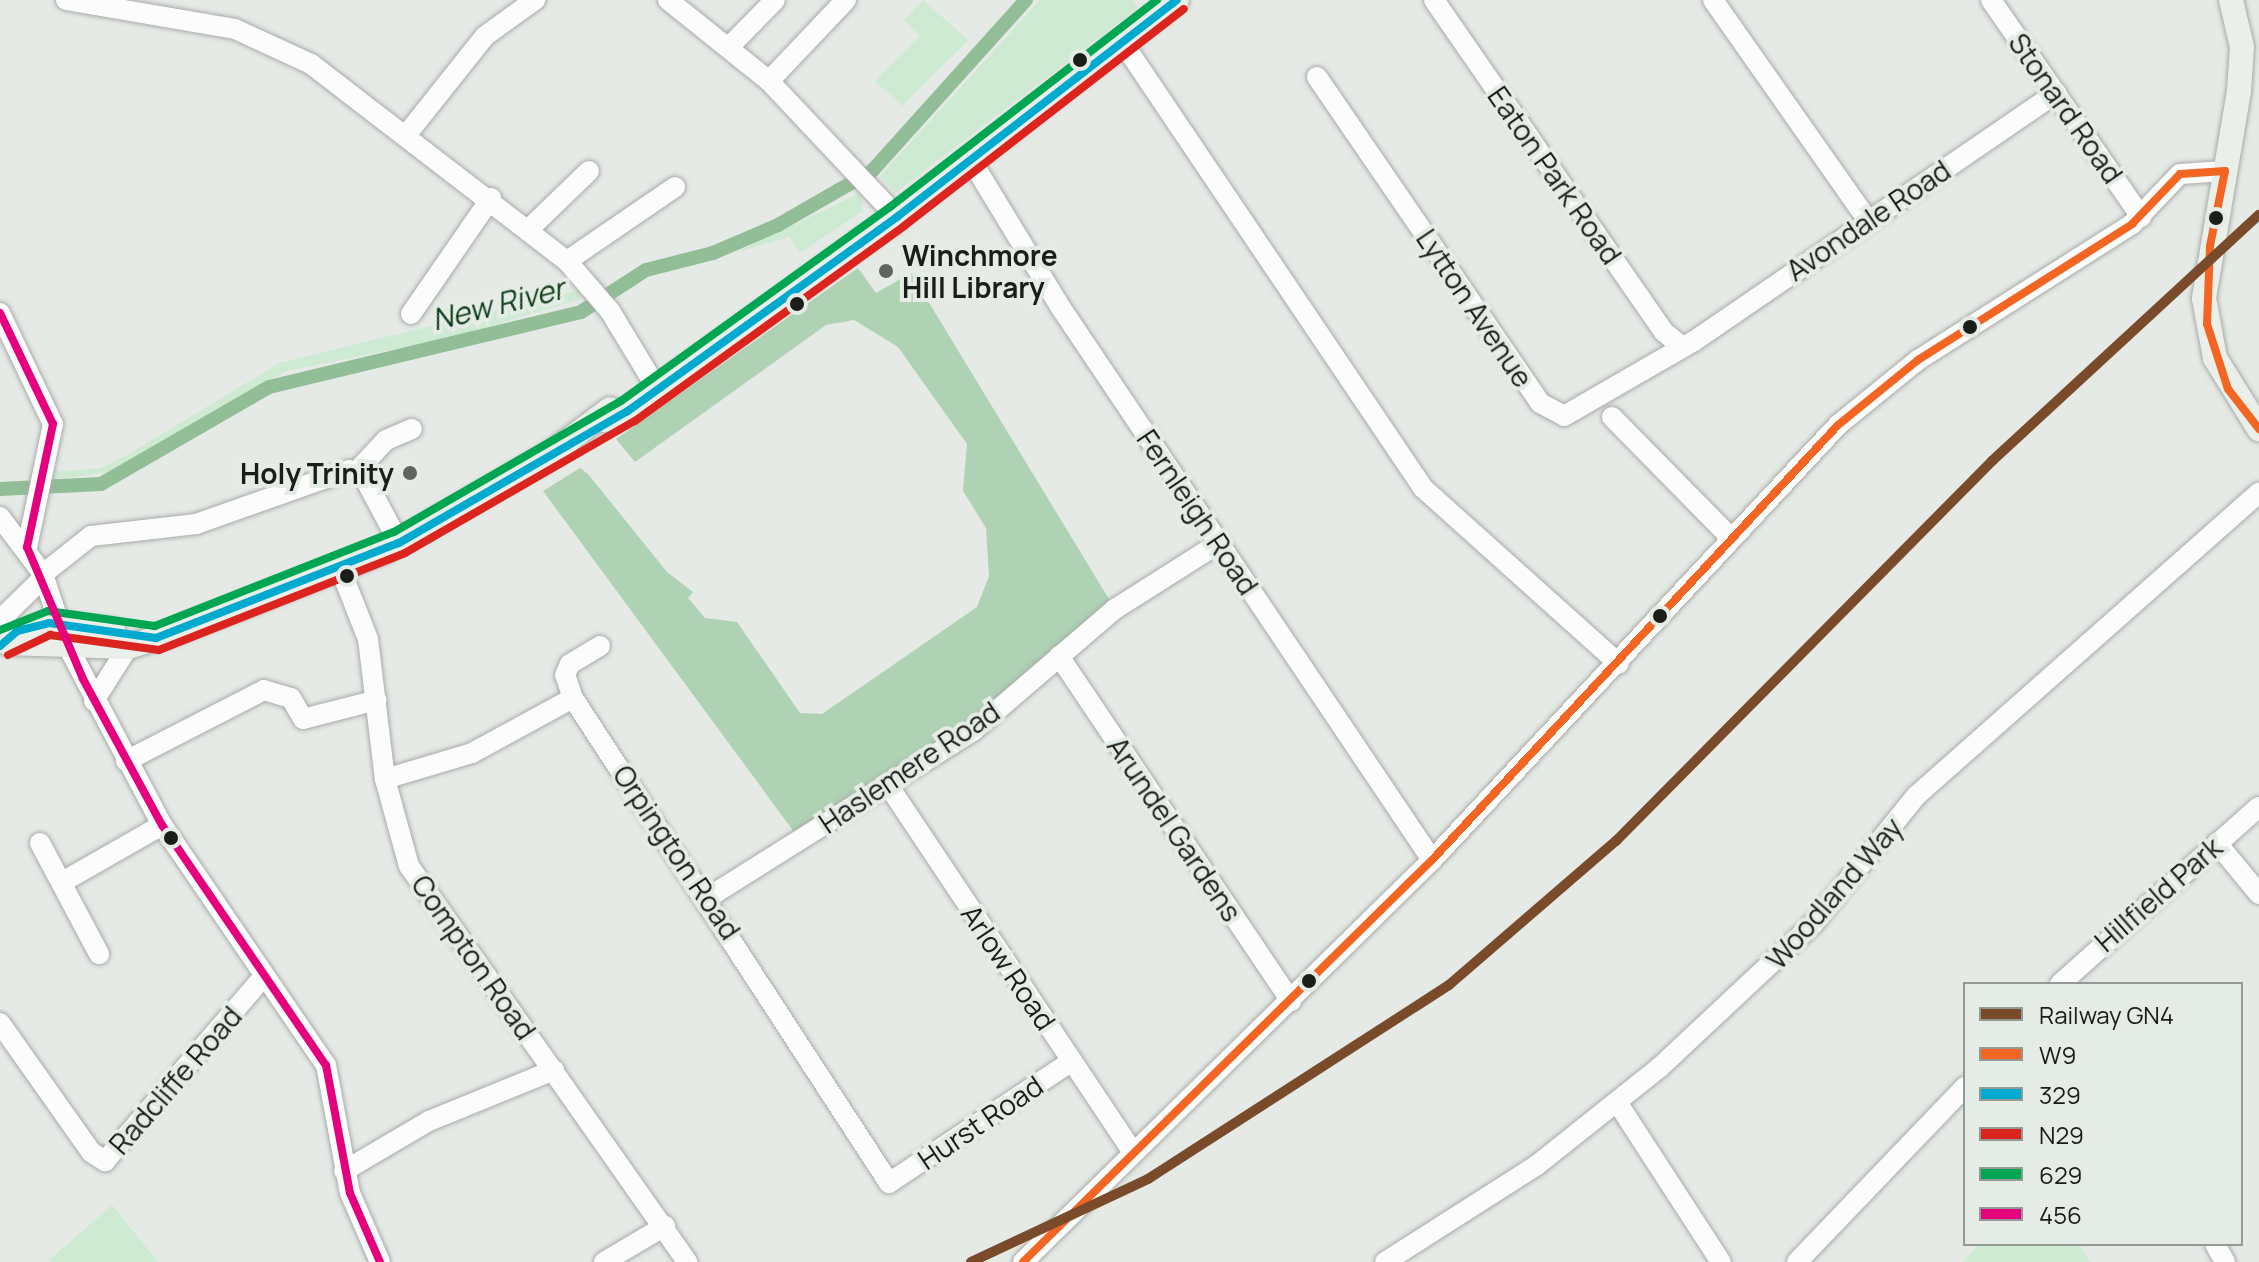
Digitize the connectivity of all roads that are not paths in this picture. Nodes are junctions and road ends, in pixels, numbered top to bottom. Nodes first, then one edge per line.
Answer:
1 (66, 0) edge
2 (535, 0) edge
3 (668, 0) edge
4 (775, 0) edge
5 (846, 0) edge
6 (1434, 0) edge
7 (1713, 0) edge
8 (1991, 0) edge
9 (2235, 2) edge
10 (1167, 3) edge
11 (730, 46) junction
12 (1125, 46) junction
13 (1317, 77) dead end
14 (769, 81) junction
15 (2060, 99) junction
16 (407, 134) junction
17 (971, 160) junction
18 (589, 171) dead end
19 (2225, 171) junction
20 (675, 187) dead end
21 (491, 198) junction
22 (897, 217) junction
23 (2141, 217) junction
24 (1867, 219) junction
25 (530, 228) junction
26 (567, 261) junction
27 (0, 313) edge
28 (411, 314) dead end
29 (1680, 345) junction
30 (656, 387) junction
31 (1612, 417) dead end
32 (412, 429) dead end
33 (2259, 429) edge
34 (358, 470) junction
35 (2259, 493) edge
36 (0, 517) edge
37 (1730, 537) junction
38 (399, 543) junction
39 (1219, 543) junction
40 (27, 547) junction
41 (340, 568) junction
42 (43, 576) junction
43 (62, 632) junction
44 (2, 636) edge
45 (137, 643) junction
46 (600, 646) dead end
47 (1059, 656) junction
48 (1619, 664) junction
49 (573, 698) junction
50 (377, 700) junction
51 (94, 701) junction
52 (126, 761) junction
53 (385, 779) junction
54 (888, 785) junction
55 (2259, 807) edge
56 (162, 825) junction
57 (40, 843) dead end
58 (2217, 843) junction
59 (1432, 860) junction
60 (64, 881) junction
61 (2259, 894) edge
62 (709, 897) junction
63 (99, 954) dead end
64 (264, 976) junction
65 (2062, 982) edge
66 (1291, 1001) junction
67 (0, 1023) edge
68 (1072, 1061) junction
69 (554, 1070) junction
70 (1963, 1089) edge
71 (1617, 1102) junction
72 (1131, 1149) junction
73 (344, 1171) junction
74 (889, 1183) joint
75 (665, 1226) junction
76 (1026, 1260) edge
77 (380, 1262) edge
78 (604, 1262) edge
79 (687, 1262) edge
80 (1385, 1262) edge
81 (1721, 1262) edge
82 (1797, 1262) edge

1 - 16 street
2 - 16 street
3 - 11 street
4 - 11 street
5 - 14 street
6 - 29 street, Eaton Park Road
7 - 24 street
8 - 15 street, Stonard Road
9 - 19 main road
10 - 12 main road
11 - 14 street
12 - 17 main road
12 - 48 street
13 - 29 street, Lytton Avenue
14 - 22 street
15 - 23 street, Stonard Road
15 - 24 street, Avondale Road
16 - 21 street
17 - 22 main road
17 - 39 street, Fernleigh Road
18 - 25 street
19 - 23 street
19 - 33 main road
20 - 26 street
21 - 25 street
21 - 28 street
22 - 30 main road
23 - 37 street
24 - 29 street, Avondale Road
25 - 26 street
26 - 30 street
27 - 40 street
30 - 38 main road
31 - 37 street
32 - 34 street
34 - 38 street
34 - 42 street
35 - 71 street, Woodland Way
36 - 40 street
37 - 48 street
38 - 41 main road
39 - 47 street, Haslemere Road
39 - 59 street, Fernleigh Road
40 - 42 street
41 - 45 main road
41 - 50 street, Compton Road
42 - 43 street
42 - 44 street
43 - 44 main road
43 - 45 main road
43 - 51 street
45 - 51 street
46 - 49 street
47 - 54 street, Haslemere Road
47 - 66 street, Arundel Gardens
48 - 59 street
49 - 53 street
49 - 62 street, Orpington Road
50 - 52 street
50 - 53 street, Compton Road
51 - 52 street
52 - 56 street
53 - 69 street, Compton Road
54 - 62 street, Haslemere Road
54 - 68 street, Arlow Road
55 - 58 street, Hillfield Park
56 - 60 street
56 - 64 street
57 - 60 street
58 - 61 street
58 - 65 street, Hillfield Park
59 - 66 street
60 - 63 street
62 - 74 street, Orpington Road
64 - 67 street, Radcliffe Road
64 - 73 street
66 - 72 street
68 - 72 street, Arlow Road
68 - 74 street, Hurst Road
69 - 73 street
69 - 75 street, Compton Road
70 - 82 street
71 - 80 street, Woodland Way
71 - 81 street
72 - 76 street
73 - 77 street
75 - 78 street
75 - 79 street, Compton Road

